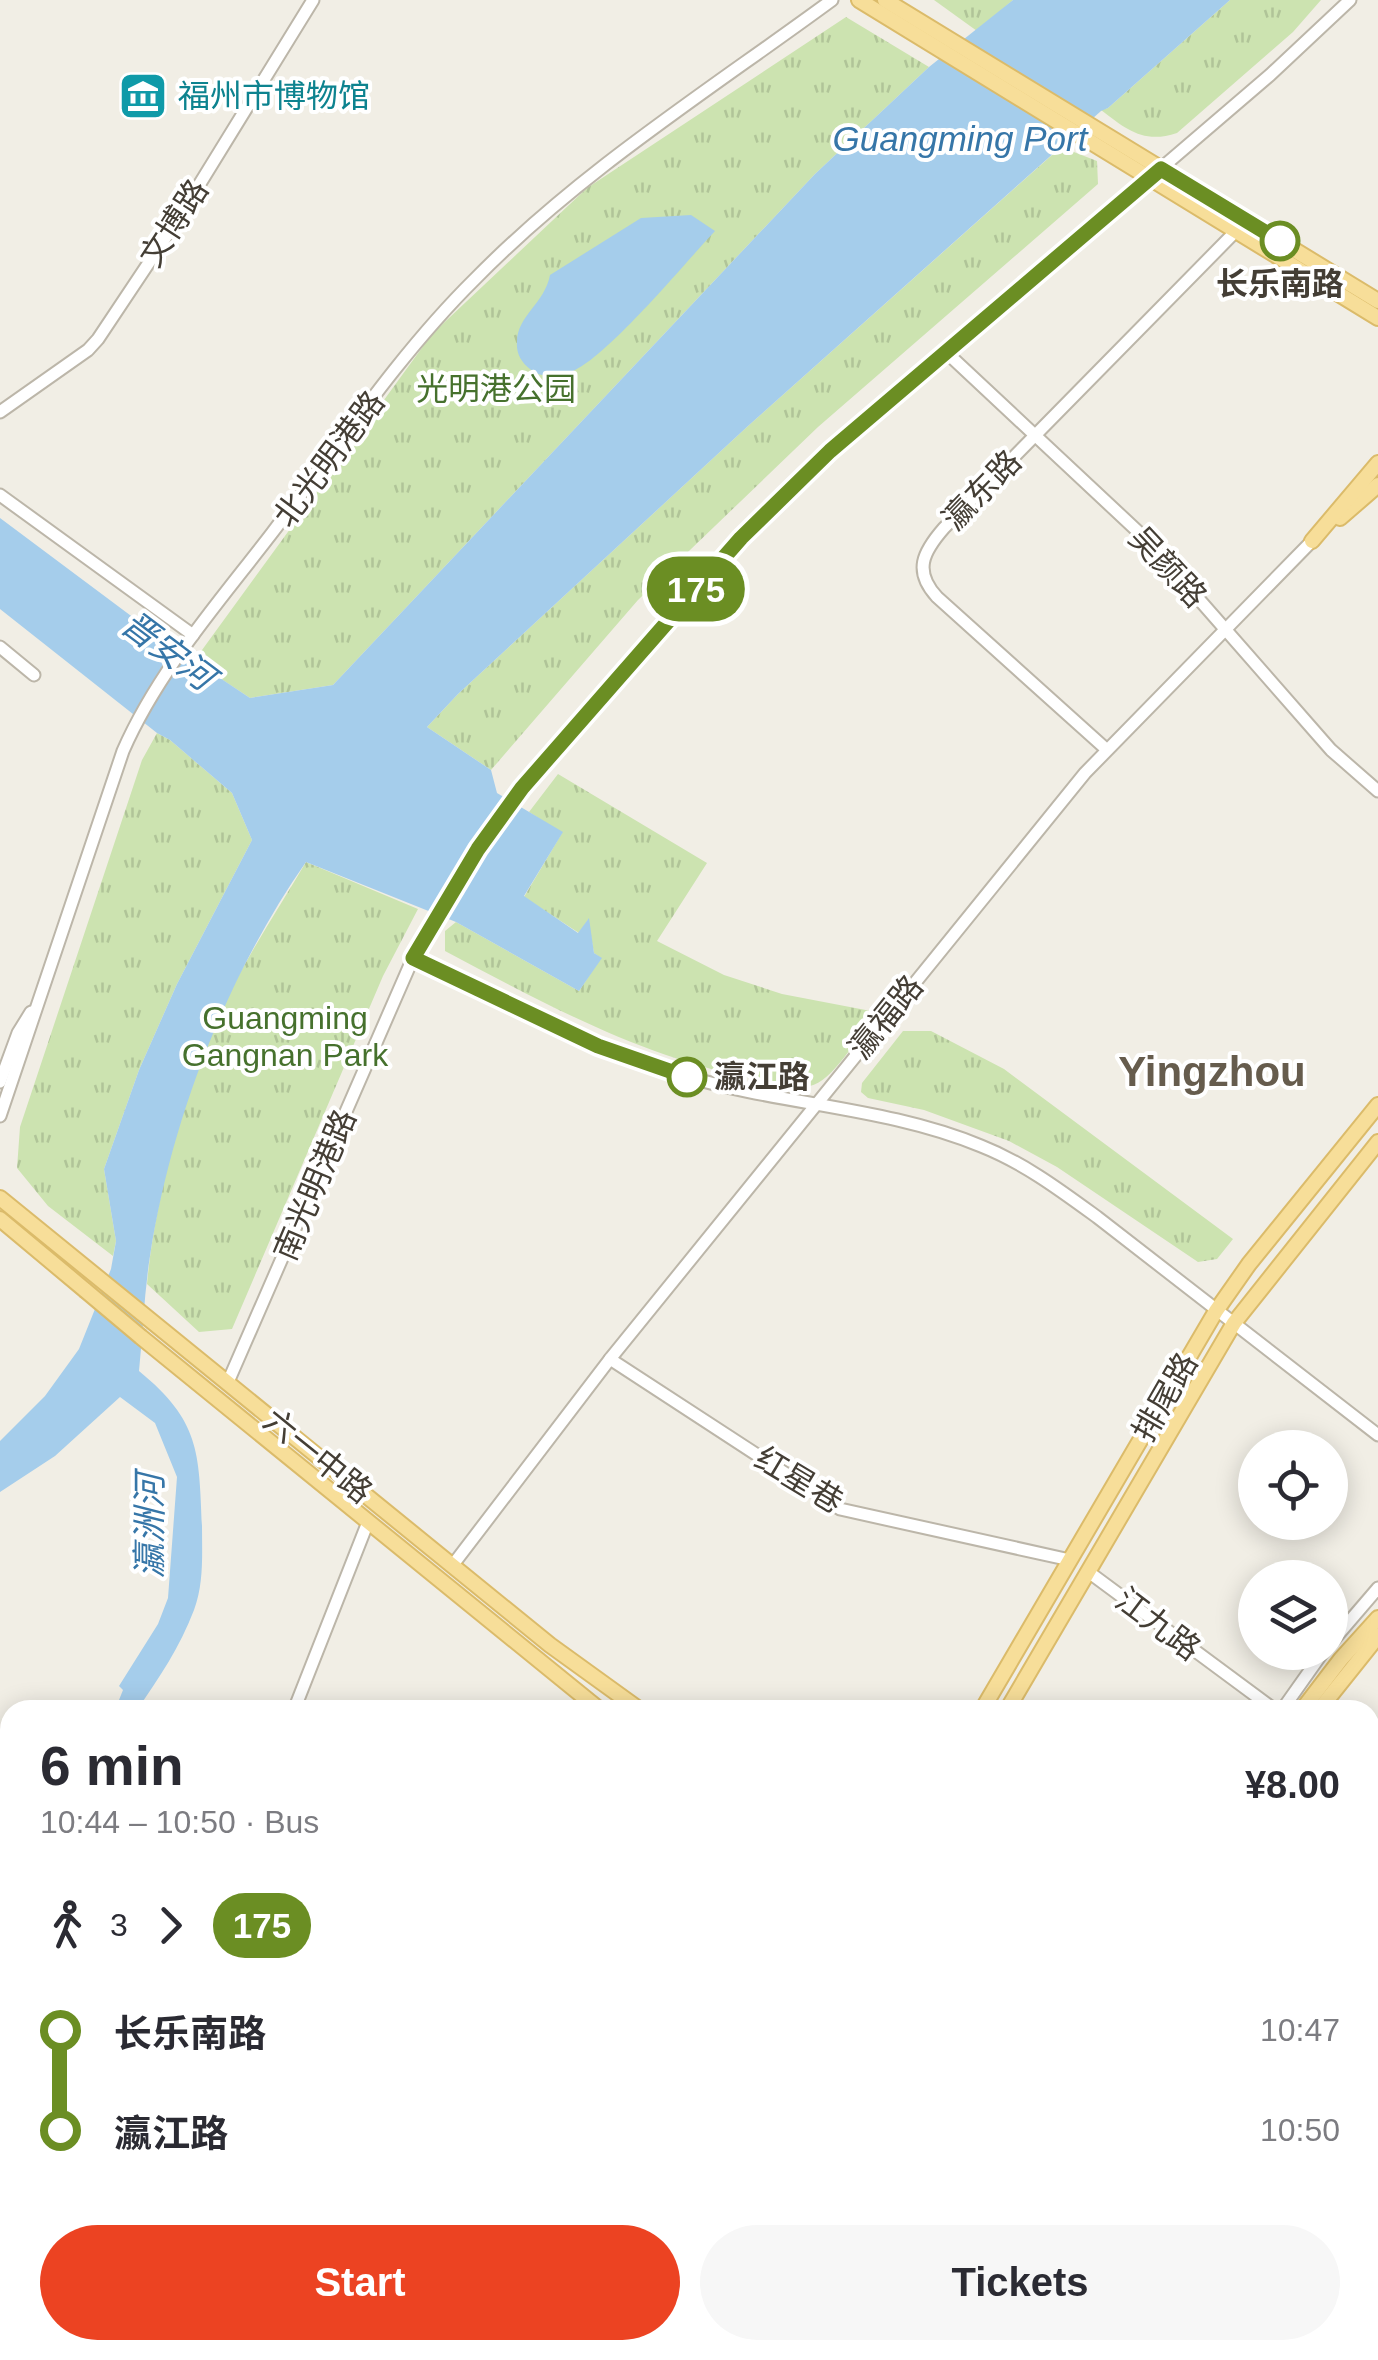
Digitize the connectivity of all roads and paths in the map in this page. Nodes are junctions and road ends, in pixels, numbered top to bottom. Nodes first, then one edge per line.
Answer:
1 (313, 0) edge
2 (832, 0) edge
3 (859, 0) edge
4 (885, 0) edge
5 (1350, 0) edge
6 (952, 49) junction
7 (1155, 174) junction
8 (1236, 231) junction
9 (1378, 300) edge
10 (1378, 318) edge
11 (947, 353) junction
12 (0, 412) edge
13 (1036, 435) junction
14 (1378, 464) edge
15 (1378, 485) edge
16 (0, 495) edge
17 (1312, 541) junction
18 (1225, 628) junction
19 (194, 635) junction
20 (0, 648) edge
21 (34, 675) dead end
22 (1106, 749) junction
23 (1378, 792) edge
24 (413, 958) junction
25 (36, 1004) junction
26 (0, 1082) edge
27 (1378, 1104) edge
28 (817, 1105) junction
29 (0, 1116) edge
30 (1378, 1142) edge
31 (0, 1198) edge
32 (0, 1219) edge
33 (1216, 1311) junction
34 (1234, 1323) junction
35 (610, 1359) junction
36 (228, 1382) junction
37 (1378, 1434) edge
38 (368, 1522) junction
39 (1070, 1560) junction
40 (452, 1566) junction
41 (1090, 1573) junction
42 (1378, 1588) edge
43 (1378, 1618) edge
44 (1348, 1623) edge
45 (1378, 1636) edge
46 (1309, 1670) edge
47 (298, 1700) edge
48 (588, 1700) edge
49 (626, 1700) edge
50 (988, 1700) edge
51 (1014, 1700) edge
52 (1264, 1700) edge
53 (1286, 1700) edge
54 (1310, 1700) edge
55 (1327, 1700) edge
56 (0, 1782) edge
57 (0, 1832) edge

1 - 12 street, 文博路
2 - 19 street, 北光明港路
3 - 6 main road
4 - 6 main road
5 - 7 street, 南光明港路
6 - 7 main road
7 - 8 main road
7 - 9 main road
7 - 11 street, 南光明港路
8 - 10 main road
8 - 13 street, 瀛东路
11 - 13 street, 吴颜路
11 - 24 street, 南光明港路
13 - 18 street, 吴颜路
13 - 22 street, 瀛东路
14 - 17 main road
15 - 17 main road
16 - 19 street
17 - 18 street, 瀛福路
18 - 22 street, 瀛福路
18 - 23 street, 吴颜路
19 - 25 street, 北光明港路
20 - 21 street
22 - 28 street, 瀛福路
24 - 28 street
24 - 36 street, 南光明港路
25 - 26 street, 北光明港路
25 - 29 street, 北光明港路
27 - 33 main road, 排尾路
28 - 33 street
28 - 35 street, 瀛福路
30 - 34 main road, 排尾路
31 - 36 main road, 六一中路
32 - 38 main road, 六一中路, bridge
33 - 34 street
33 - 39 main road, 排尾路
34 - 37 street
34 - 41 main road, 排尾路
35 - 39 street, 红星巷
35 - 40 street, 瀛福路
36 - 40 main road, 六一中路
38 - 47 street
38 - 48 main road, 六一中路
39 - 50 main road, 排尾路
40 - 49 main road, 六一中路
41 - 51 main road, 排尾路
41 - 52 street, 江九路
42 - 44 street
43 - 54 main road
45 - 55 main road
46 - 53 street
56 - 57 main road

